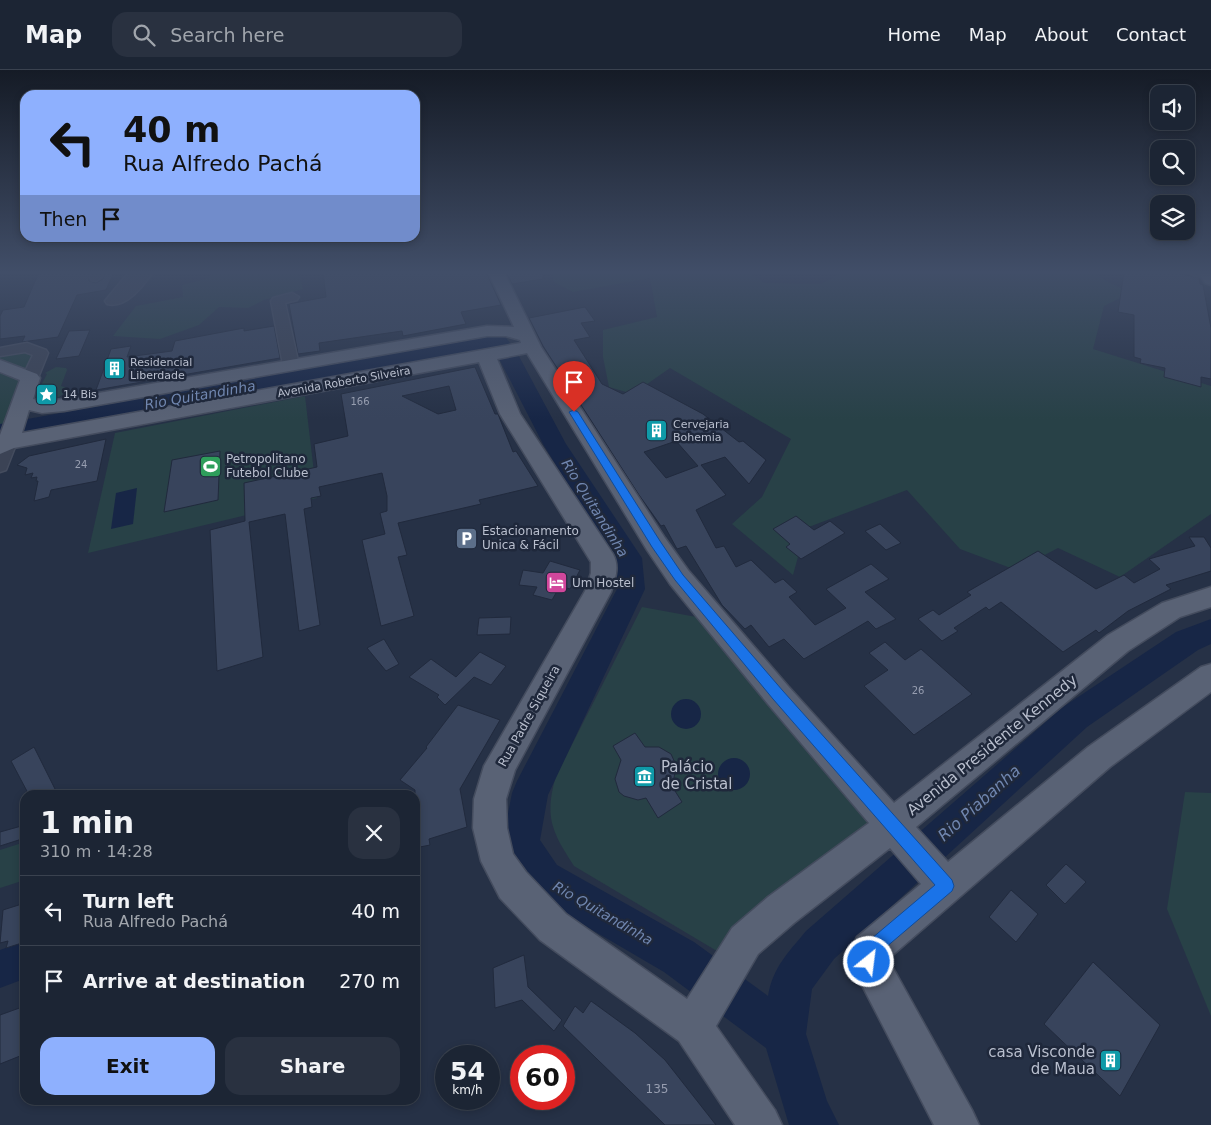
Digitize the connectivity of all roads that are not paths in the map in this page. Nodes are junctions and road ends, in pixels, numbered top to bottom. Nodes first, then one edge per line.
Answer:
1 (282, 321) edge
2 (506, 321) edge
3 (518, 321) edge
4 (527, 344) junction
5 (488, 347) junction
6 (0, 352) edge
7 (291, 365) junction
8 (0, 366) edge
9 (30, 378) junction
10 (19, 410) junction
11 (4, 445) edge
12 (0, 466) edge
13 (1211, 596) edge
14 (1211, 676) edge
15 (897, 830) junction
16 (943, 882) junction
17 (699, 1017) junction
18 (760, 1125) edge
19 (957, 1125) edge

1 - 7 street
2 - 5 main road, Avenida Roberto Silveira
3 - 4 main road
4 - 5 main road, Avenida Roberto Silveira
4 - 15 main road
5 - 7 main road, Avenida Roberto Silveira
5 - 11 main road, Avenida Roberto Silveira
5 - 17 main road, Rua Padre Siqueira
6 - 9 street
7 - 10 main road, Avenida Roberto Silveira
8 - 9 main road
9 - 10 main road
10 - 11 main road
11 - 12 street
13 - 15 main road, Avenida Presidente Kennedy
14 - 16 main road
15 - 16 main road
15 - 17 main road, Avenida Presidente Kennedy
16 - 19 main road
17 - 18 main road, Rua Padre Siqueira

